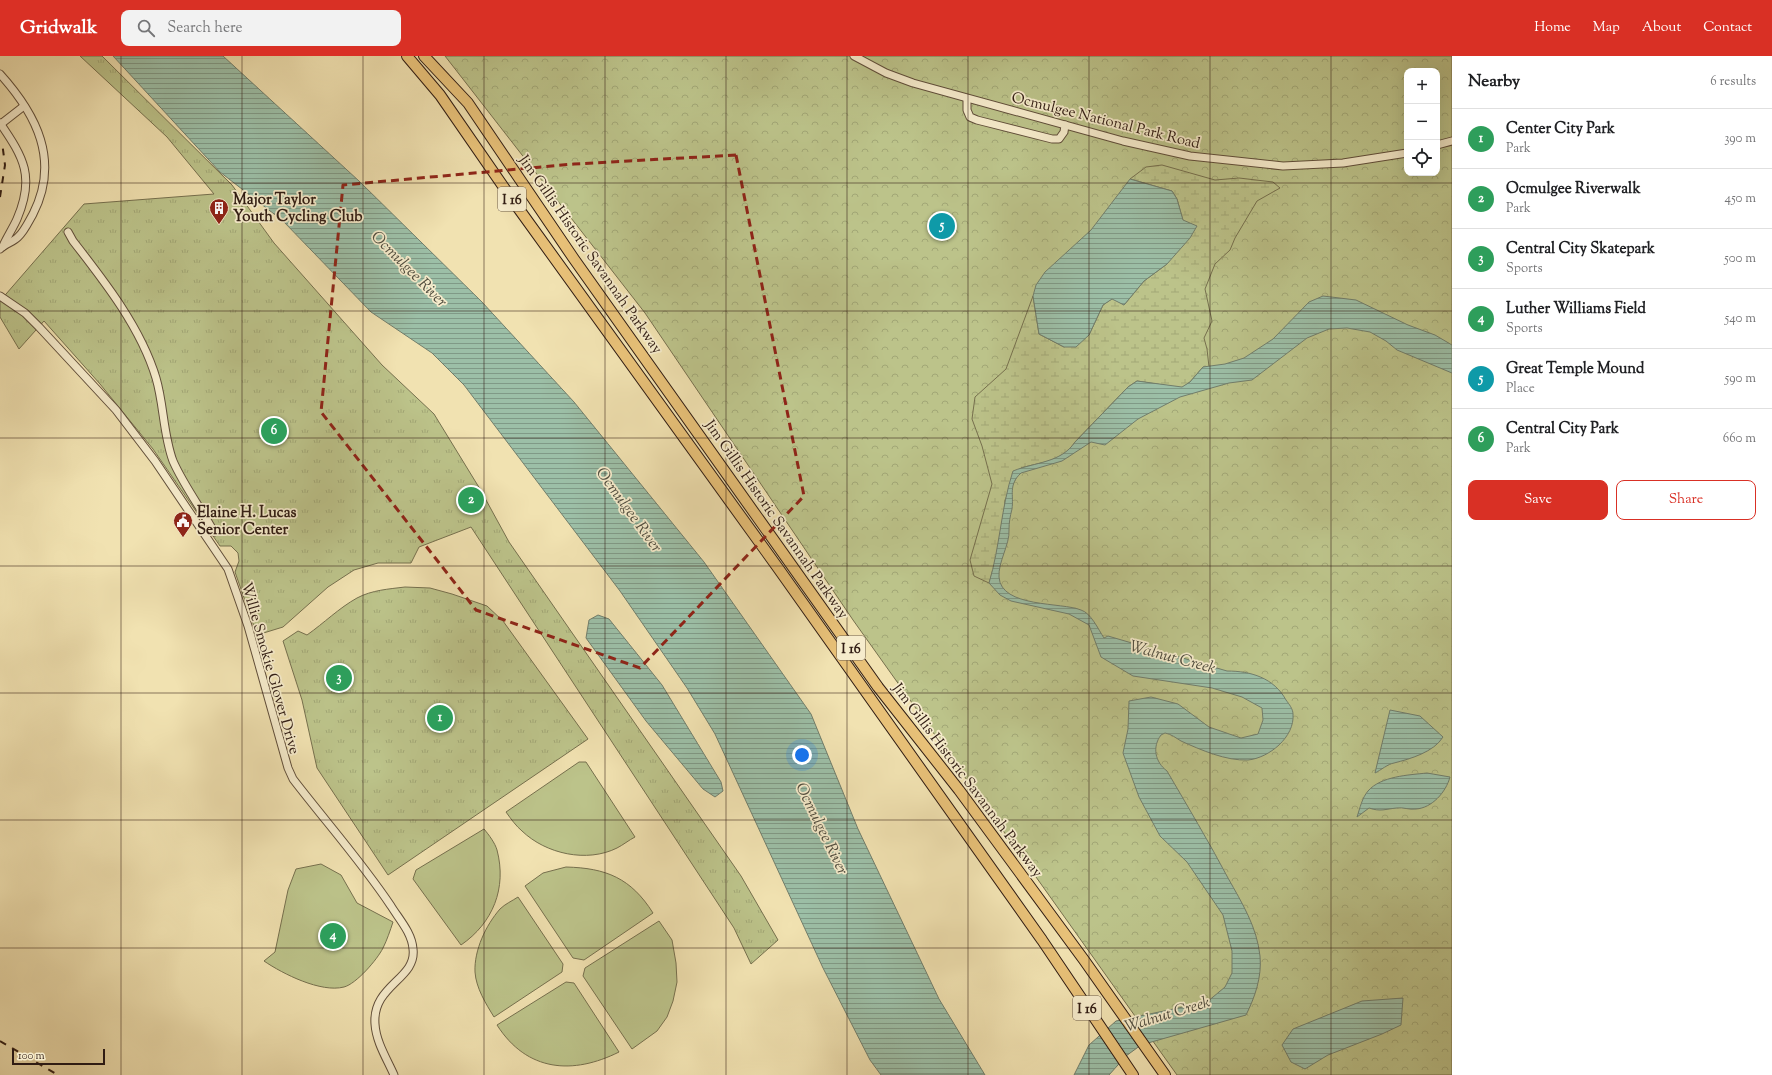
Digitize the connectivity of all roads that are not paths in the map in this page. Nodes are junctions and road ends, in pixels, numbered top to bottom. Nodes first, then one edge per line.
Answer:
1 (406, 56) edge
2 (424, 56) edge
3 (854, 56) edge
4 (0, 74) edge
5 (967, 98) junction
6 (24, 106) junction
7 (1, 123) edge
8 (1065, 125) junction
9 (1452, 141) edge
10 (1440, 144) edge
11 (1404, 152) edge
12 (68, 232) dead end
13 (1, 248) edge
14 (0, 296) edge
15 (214, 532) dead end
16 (394, 1075) edge
17 (1133, 1075) edge
18 (1165, 1075) edge

1 - 17 highway, Jim Gillis Historic Savannah Parkway / I 16
2 - 18 highway, Jim Gillis Historic Savannah Parkway / I 16
3 - 5 street, Ocmulgee National Park Road
4 - 6 street
5 - 8 street, Ocmulgee National Park Road
5 - 8 street
6 - 7 street
6 - 13 street
7 - 13 street
8 - 11 street, Ocmulgee National Park Road
9 - 10 street
12 - 15 street
14 - 16 street, Willie Smokie Glover Drive

